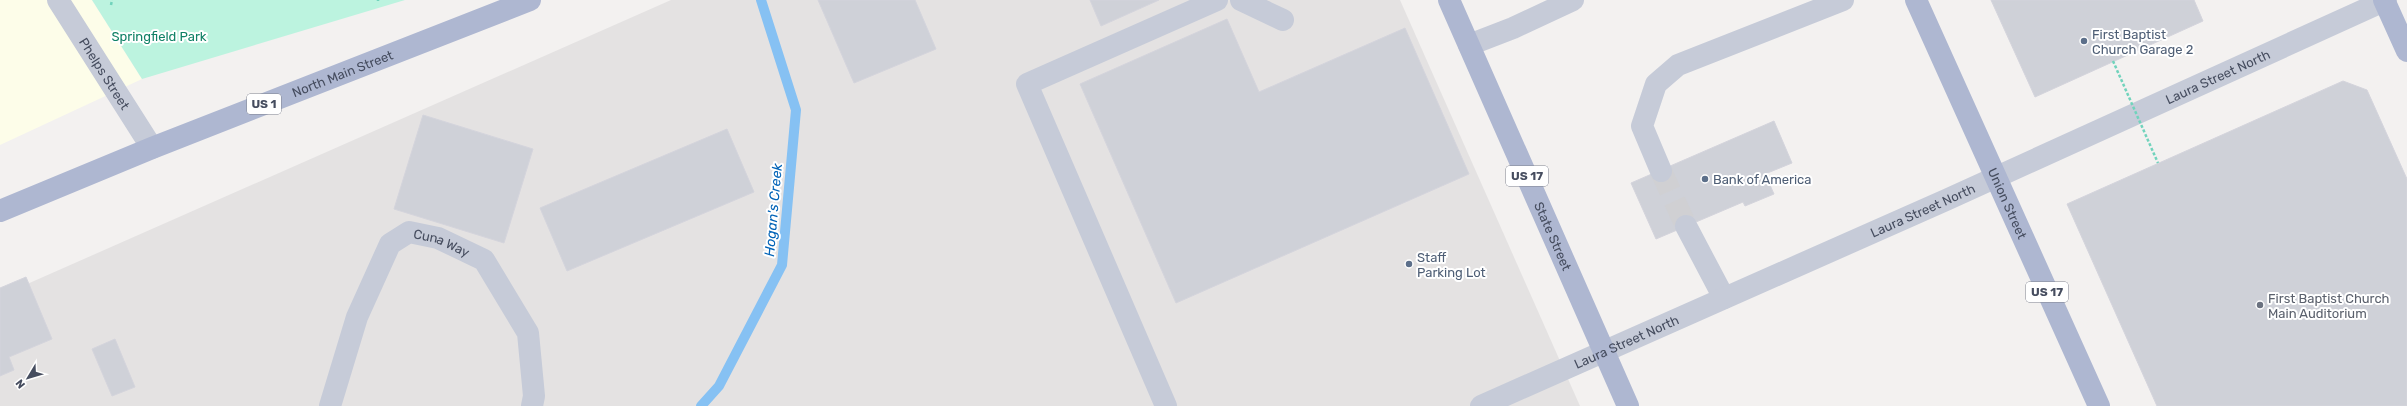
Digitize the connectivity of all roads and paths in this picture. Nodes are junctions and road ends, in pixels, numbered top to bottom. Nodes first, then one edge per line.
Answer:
1 (58, 0) edge
2 (112, 0) edge
3 (530, 0) edge
4 (1217, 0) edge
5 (1241, 0) edge
6 (1449, 0) edge
7 (1573, 0) edge
8 (1843, 0) edge
9 (1916, 0) edge
10 (2385, 0) edge
11 (112, 5) dead end
12 (1282, 20) dead end
13 (1469, 46) junction
14 (2407, 51) edge
15 (2113, 62) dead end
16 (152, 148) junction
17 (2158, 163) dead end
18 (1661, 170) tunnel mouth
19 (1996, 178) junction
20 (0, 211) edge
21 (1686, 226) tunnel mouth
22 (1724, 298) junction
23 (1604, 351) junction
24 (330, 406) edge
25 (532, 406) edge
26 (1166, 406) edge
27 (1481, 406) edge
28 (1628, 406) edge
29 (2099, 406) edge

1 - 16 street, Phelps Street
2 - 11 path
3 - 16 main road, North Main Street / US 1
4 - 26 street
5 - 12 street
6 - 13 main road, State Street / US 17
7 - 13 street
8 - 18 street
9 - 19 main road, Union Street / US 17
10 - 14 main road
10 - 19 street, Laura Street North
13 - 23 main road, State Street / US 17
15 - 17 path, bridge
16 - 20 main road, North Main Street / US 1
19 - 22 street, Laura Street North
19 - 29 main road, Union Street / US 17
21 - 22 street
22 - 23 street, Laura Street North
23 - 27 street, Laura Street North
23 - 28 main road, State Street / US 17
24 - 25 street, Cuna Way

